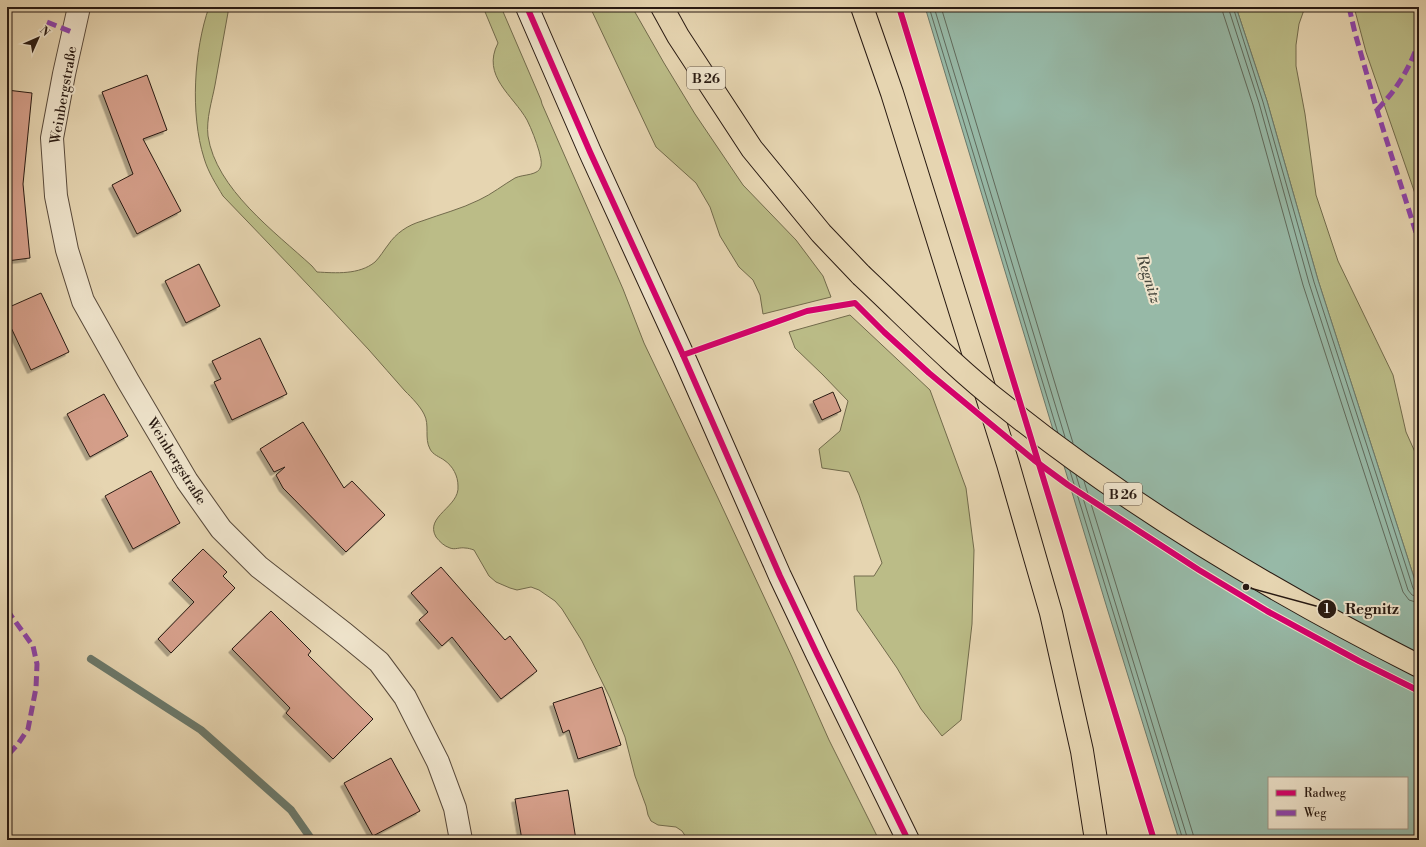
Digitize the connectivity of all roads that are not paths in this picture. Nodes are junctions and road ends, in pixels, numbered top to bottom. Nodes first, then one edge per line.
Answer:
1 (80, 7) edge
2 (527, 7) edge
3 (662, 7) edge
4 (862, 7) edge
5 (1419, 666) edge
6 (461, 840) edge
7 (908, 840) edge
8 (1096, 840) edge

1 - 6 street, Weinbergstraße
2 - 7 street
3 - 5 main road, B 26, bridge
4 - 8 main road

